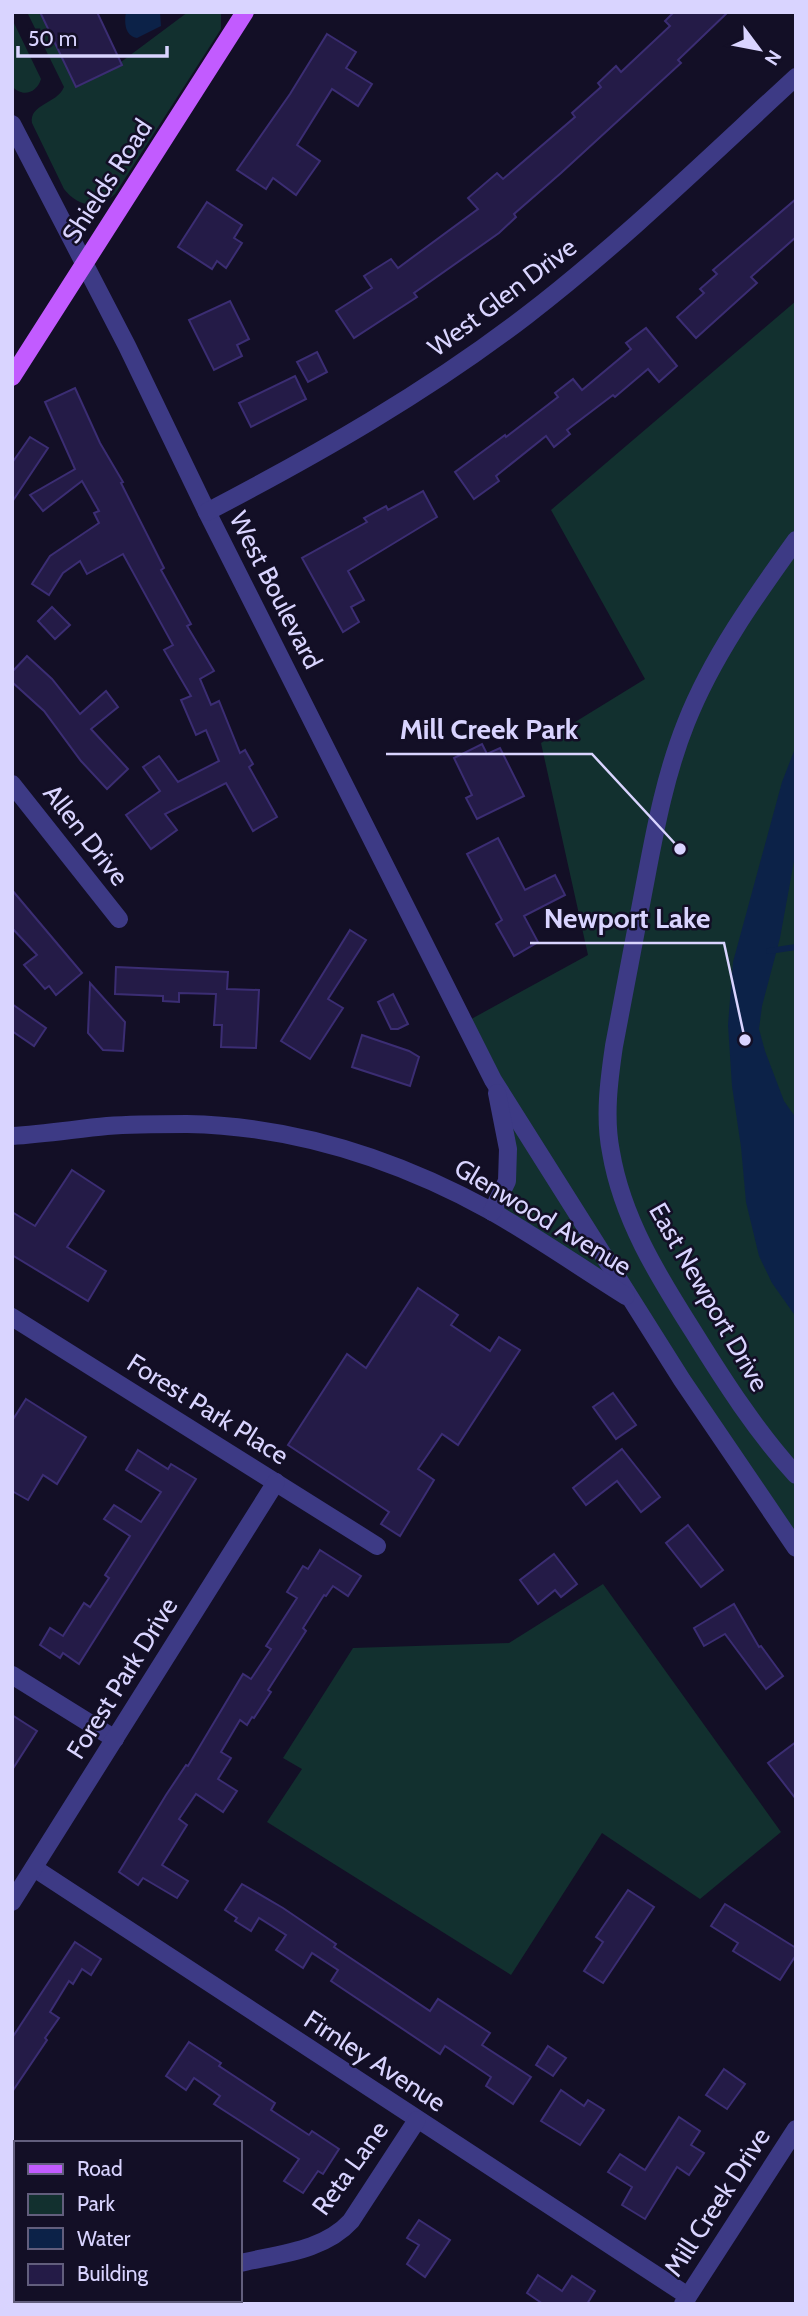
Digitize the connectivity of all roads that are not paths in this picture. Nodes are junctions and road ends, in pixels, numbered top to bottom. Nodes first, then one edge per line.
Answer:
1 (244, 12) edge
2 (796, 77) edge
3 (12, 124) edge
4 (85, 265) junction
5 (12, 377) edge
6 (207, 512) junction
7 (796, 540) edge
8 (12, 784) edge
9 (118, 919) dead end
10 (493, 1080) junction
11 (12, 1136) edge
12 (492, 1212) junction
13 (629, 1298) junction
14 (12, 1317) edge
15 (796, 1475) edge
16 (276, 1482) junction
17 (377, 1546) dead end
18 (796, 1548) edge
19 (12, 1675) edge
20 (115, 1739) junction
21 (34, 1868) junction
22 (12, 1902) edge
23 (417, 2120) junction
24 (796, 2129) edge
25 (242, 2263) edge
26 (685, 2300) edge

1 - 4 main road, Shields Road
2 - 6 street, West Glen Drive
3 - 4 street, West Boulevard
4 - 5 main road, Shields Road
4 - 6 street, West Boulevard
6 - 10 street, West Boulevard
7 - 15 street, East Newport Drive
8 - 9 street, Allen Drive
10 - 12 street, West Boulevard
10 - 13 street, West Boulevard
11 - 12 street, Glenwood Avenue
12 - 13 street, Glenwood Avenue
13 - 18 street, Glenwood Avenue
14 - 16 street, Forest Park Place
16 - 17 street, Forest Park Place
16 - 20 street, Forest Park Drive
19 - 20 street
20 - 21 street, Forest Park Drive
21 - 22 street, Forest Park Drive
21 - 23 street, Firnley Avenue
23 - 25 street, Reta Lane
23 - 26 street, Firnley Avenue
24 - 26 street, Mill Creek Drive

